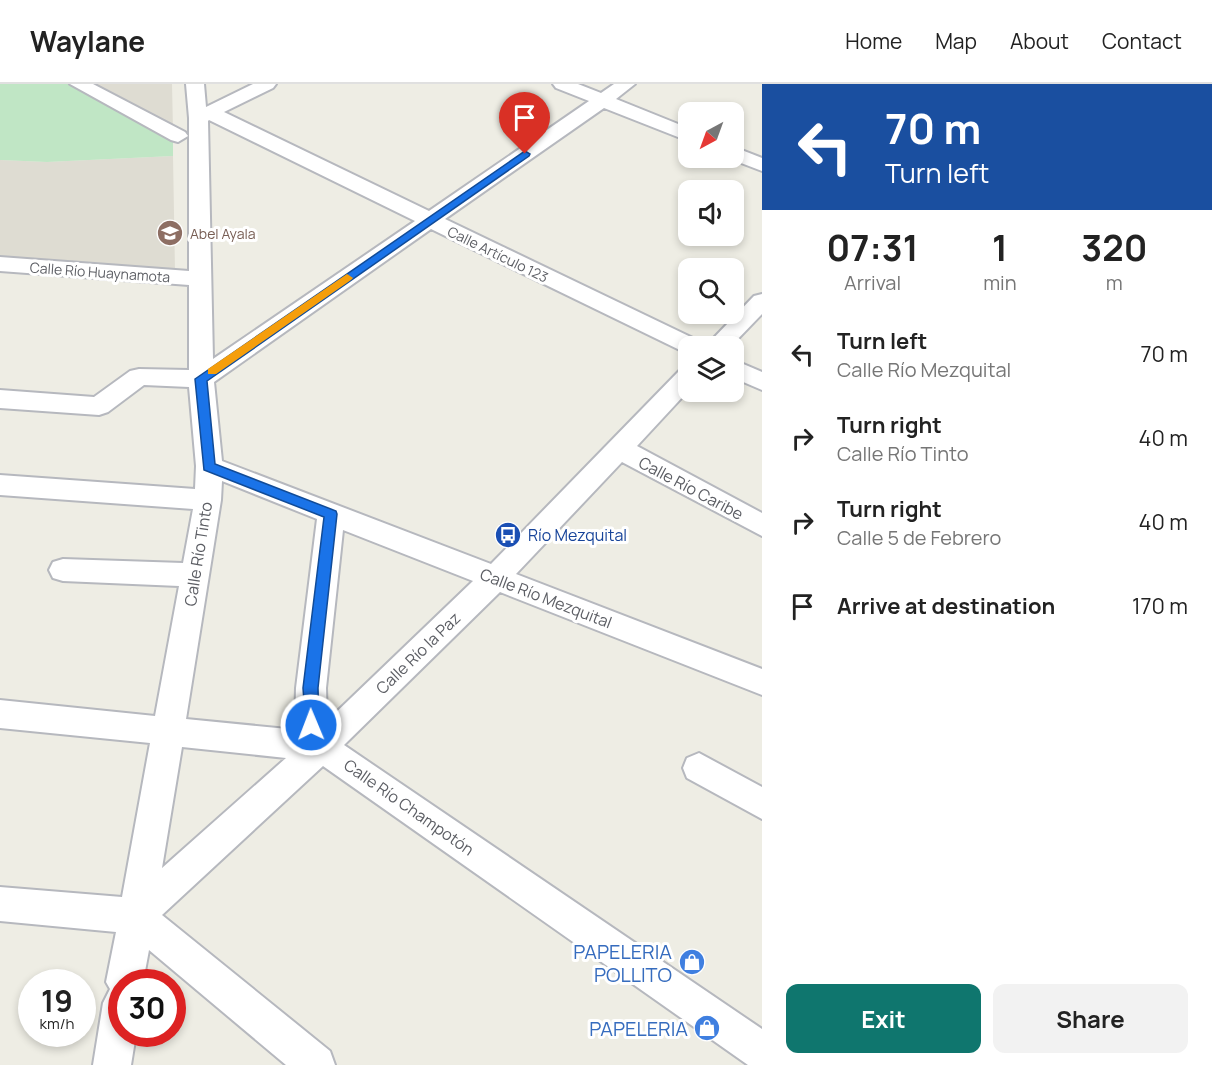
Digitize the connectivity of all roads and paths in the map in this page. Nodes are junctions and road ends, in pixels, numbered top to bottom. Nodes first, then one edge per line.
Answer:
1 (79, 84) edge
2 (195, 84) edge
3 (267, 84) edge
4 (562, 84) edge
5 (626, 84) edge
6 (602, 100) junction
7 (204, 116) junction
8 (678, 131) edge
9 (178, 136) dead end
10 (744, 157) edge
11 (762, 165) edge
12 (430, 220) junction
13 (0, 264) edge
14 (200, 279) junction
15 (762, 302) edge
16 (728, 336) edge
17 (678, 341) edge
18 (744, 373) edge
19 (201, 379) junction
20 (762, 382) edge
21 (678, 388) edge
22 (0, 399) edge
23 (620, 449) junction
24 (209, 466) junction
25 (0, 485) edge
26 (208, 500) junction
27 (331, 514) junction
28 (762, 526) edge
29 (63, 570) dead end
30 (195, 575) junction
31 (494, 579) junction
32 (762, 682) edge
33 (0, 714) edge
34 (170, 731) junction
35 (321, 747) junction
36 (699, 768) dead end
37 (762, 804) edge
38 (0, 904) edge
39 (135, 916) junction
40 (126, 969) edge
41 (115, 1047) edge
42 (762, 1052) edge
43 (112, 1065) edge
44 (316, 1065) edge

1 - 9 street
2 - 7 street, Calle Río Tinto
3 - 7 street
4 - 6 street
5 - 6 street
6 - 8 street
6 - 12 street
7 - 12 street, Calle Artículo 123
7 - 14 street, Calle Río Tinto
10 - 11 street
12 - 17 street, Calle Artículo 123
12 - 19 street
13 - 14 street, Calle Río Huaynamota
14 - 19 street, Calle Río Tinto
15 - 16 street
18 - 20 street
19 - 22 street
19 - 24 street, Calle Río Tinto
21 - 23 street, Calle Río la Paz
23 - 28 street, Calle Río Caribe
23 - 31 street, Calle Río la Paz
24 - 26 street, Calle Río Tinto
24 - 27 street, Calle Río Mezquital
25 - 26 street
26 - 30 street, Calle Río Tinto
27 - 31 street, Calle Río Mezquital
27 - 35 street
29 - 30 street
30 - 34 street, Calle Río Tinto
31 - 32 street, Calle Río Mezquital
31 - 35 street, Calle Río la Paz
33 - 34 street, Calle Río Champotón
34 - 35 street, Calle Río Champotón
34 - 39 street, Calle Río Tinto
35 - 39 street, Calle Río la Paz
35 - 42 street, Calle Río Champotón
36 - 37 street
38 - 39 street
39 - 40 street, Calle Río Tinto
39 - 44 street
41 - 43 street

